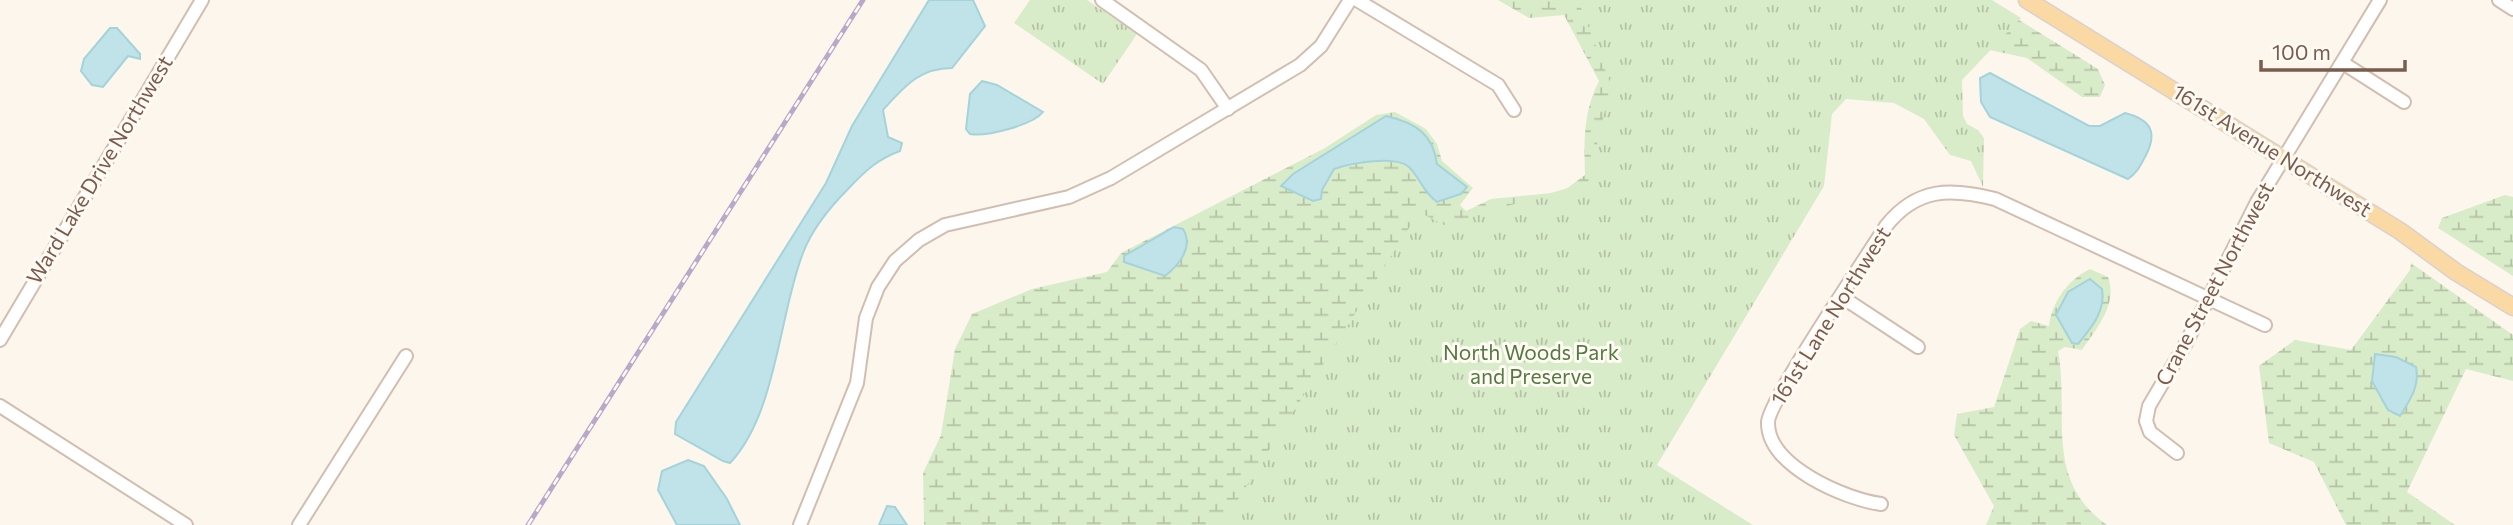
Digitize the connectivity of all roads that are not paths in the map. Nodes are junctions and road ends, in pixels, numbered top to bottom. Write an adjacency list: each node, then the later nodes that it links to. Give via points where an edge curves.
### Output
1 (202, 0): 18 (street, Ward Lake Drive Northwest)
2 (1102, 0): 11 (street, via 1201,70)
3 (1350, 0): 11 (street, via 1311,56)
4 (1357, 0): 12 (street, via 1498,85)
5 (2027, 0): 13 (main road, 161st Avenue Northwest)
6 (2380, 0): 9 (street, Crane Street Northwest)
7 (2499, 0): 8 (street)
8 (2513, 9)
9 (2343, 63): 10 (street); 13 (street, Crane Street Northwest)
10 (2404, 102)
11 (1228, 109): 26 (street, via 1111,178 1069,197 945,225 895,261 866,318 857,383)
12 (1514, 110)
13 (2284, 159): 15 (street, Crane Street Northwest); 16 (main road, 161st Avenue Northwest)
14 (1842, 297): 15 (street, 161st Lane Northwest, via 1899,213 1922,197 1962,190 1995,199); 19 (street); 23 (street, 161st Lane Northwest, via 1772,409 1769,432 1779,454 1811,476 1846,497)
15 (2207, 299): 17 (street, 161st Lane Northwest); 22 (street, Crane Street Northwest, via 2149,406 2147,426 2155,439)
16 (2513, 307)
17 (2265, 325)
18 (0, 340)
19 (1918, 347)
20 (406, 356): 25 (street)
21 (0, 405): 24 (street)
22 (2177, 453)
23 (1881, 504)
24 (186, 525)
25 (299, 525)
26 (800, 525)

